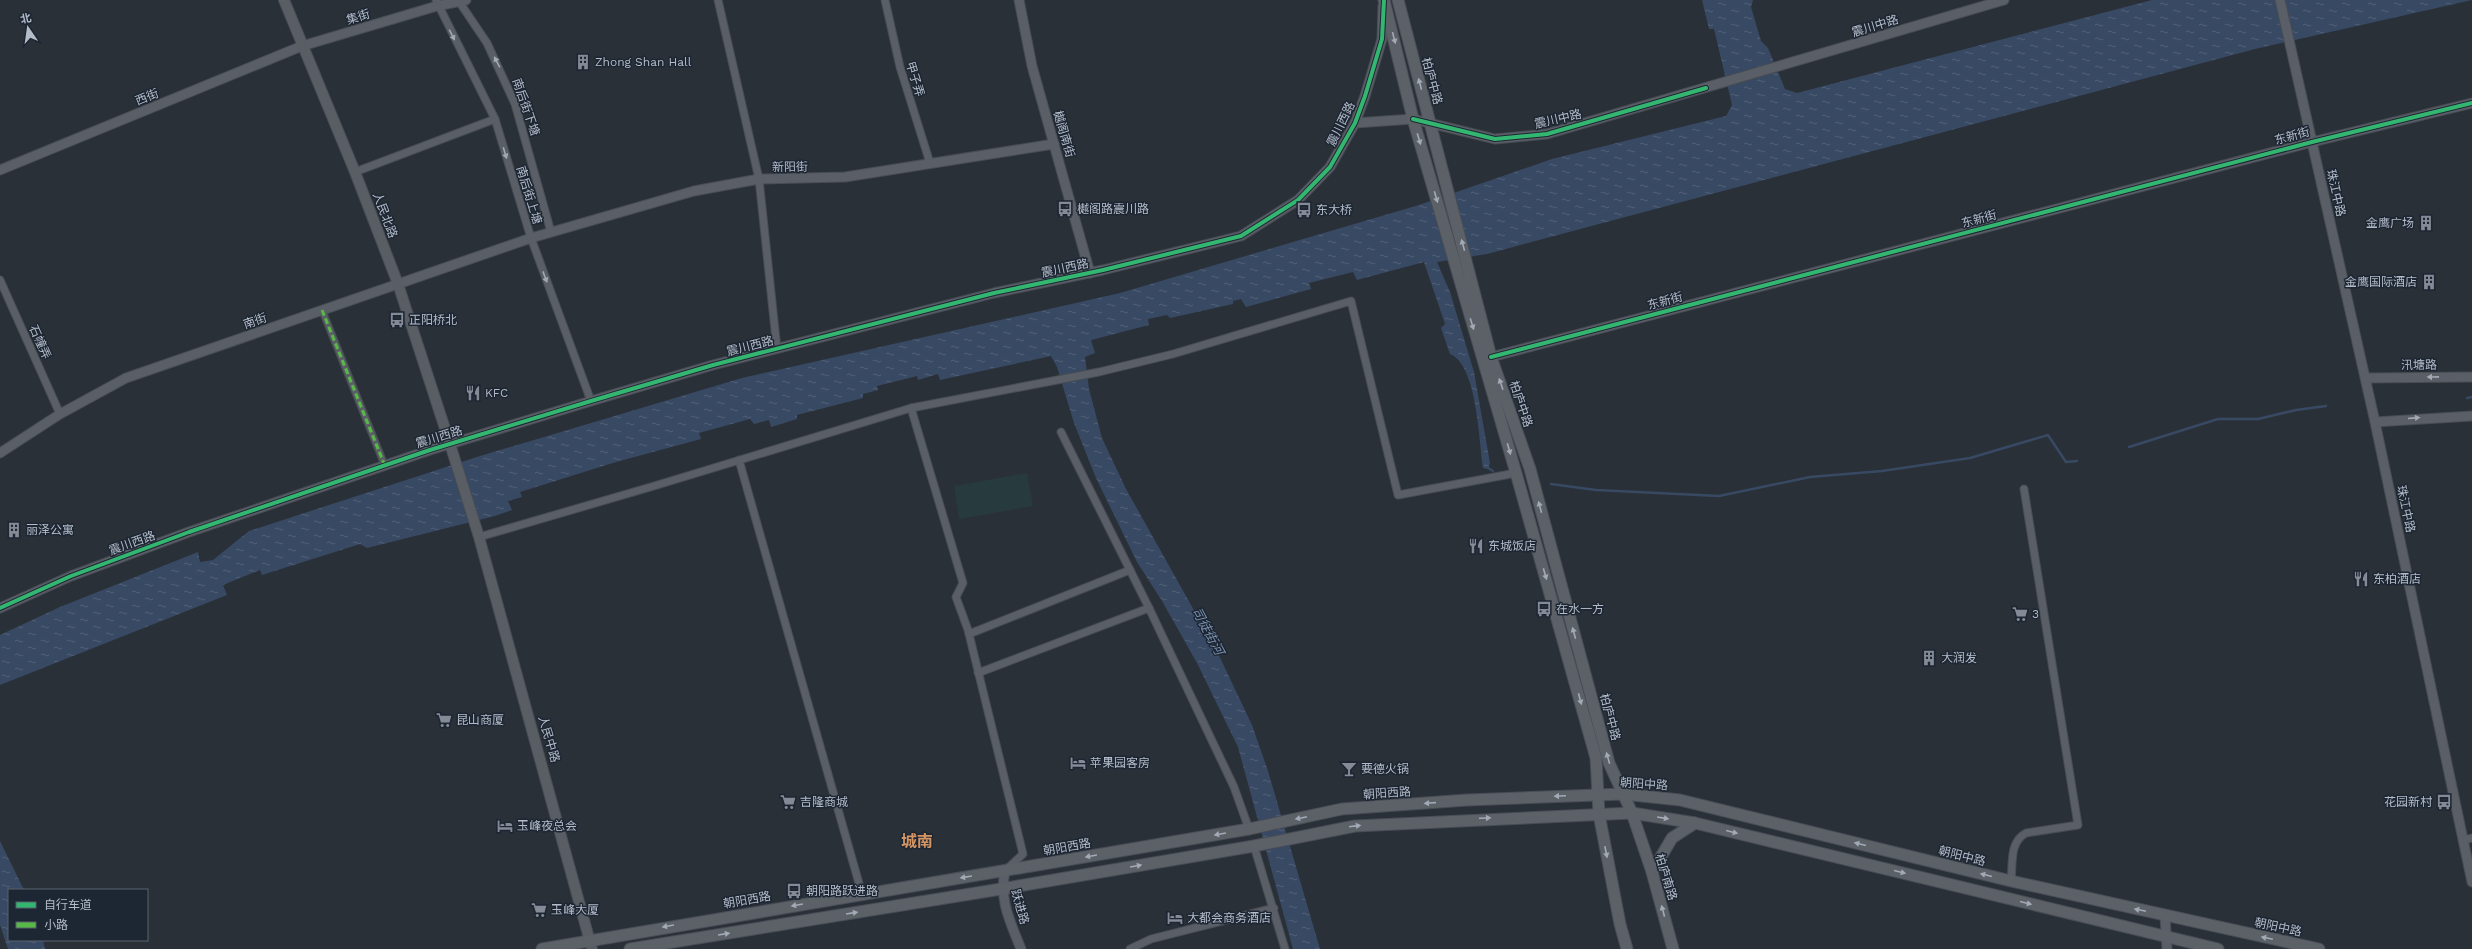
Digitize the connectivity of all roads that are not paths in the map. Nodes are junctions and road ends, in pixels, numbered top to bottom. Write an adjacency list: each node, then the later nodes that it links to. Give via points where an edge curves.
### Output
1 (284, 0): 11 (main road, 人民北路)
2 (461, 0): 10 (street, 集街); 23 (street, 南后街下塘, one-way to 2, via 515,104 505,78)
3 (718, 0): 22 (street)
4 (885, 0): 19 (street, 甲子弄, via 900,67)
5 (1019, 0): 18 (street, 樾阁南街, via 1032,66)
6 (1384, 0): 14 (main road, 柏庐中路, one-way to 14); 16 (street, 震川西路, via 1382,39)
7 (1398, 0): 15 (main road, 柏庐中路, one-way to 7)
8 (2004, 0): 15 (street, 震川中路, via 1547,134 1495,139)
9 (2280, 0): 17 (street, 珠江中路)
10 (436, 3): 11 (street, 集街); 13 (street, 南后街上塘, one-way to 13)
11 (302, 46): 20 (street, 西街); 21 (main road, 人民北路)
12 (2472, 103): 17 (street, 东新街)
13 (495, 119): 21 (street); 24 (street, 南后街上塘, one-way to 24)
14 (1413, 119): 15 (street, 震川中路); 16 (street, 震川中路); 43 (main road, 柏庐中路, one-way to 43)
15 (1429, 121): 30 (main road, 柏庐中路, one-way to 15)
16 (1355, 122): 25 (street, 震川西路, via 1330,167 1298,200 1241,236)
17 (2312, 142): 30 (street, 东新街); 32 (street, 珠江中路)
18 (1054, 144): 19 (street, 新阳街); 25 (street, 樾阁南街)
19 (930, 163): 22 (street, 新阳街, via 845,177)
20 (0, 170)
21 (355, 172): 27 (main road, 人民北路)
22 (759, 179): 23 (street, 新阳街, via 694,191); 29 (street)
23 (551, 232): 24 (street, 新阳街)
24 (531, 238): 27 (street, 南街); 33 (street, 南后街上塘, one-way to 33)
25 (1090, 273): 29 (street, 震川西路, via 994,293)
26 (0, 280): 35 (street, 石幢弄)
27 (398, 284): 28 (street, 南街); 39 (main road, 人民北路)
28 (322, 310): 35 (street, 南街, via 126,378); 42 (street)
29 (777, 349): 33 (street, 震川西路)
30 (1491, 357): 51 (main road, 柏庐中路, one-way to 30, via 1609,763 1530,469)
31 (2472, 377): 32 (street, 汛塘路, one-way to 32)
32 (2366, 378): 37 (street, 珠江中路)
33 (591, 401): 39 (street, 震川西路)
34 (911, 408): 41 (street); 43 (street, via 1099,372 1173,354 1350,301 1398,494); 49 (street, via 963,583 956,597)
35 (60, 414): 40 (street, 南街)
36 (2472, 416): 37 (street, one-way to 36)
37 (2376, 422): 57 (street, 珠江中路)
38 (1061, 432): 46 (street)
39 (450, 444): 42 (street, 震川西路); 45 (main road, 人民中路)
40 (0, 453)
41 (739, 460): 45 (street); 64 (street)
42 (385, 466): 47 (street, 震川西路, via 174,538 71,576)
43 (1516, 473): 52 (main road, 柏庐中路, one-way to 52, via 1596,758)
44 (2024, 489): 61 (street, via 2078,825 2026,833 2020,837 2014,844)
45 (479, 537): 68 (main road, 人民中路)
46 (1130, 570): 48 (street); 49 (street)
47 (0, 608)
48 (1149, 608): 50 (street); 56 (street)
49 (969, 634): 50 (street)
50 (978, 673): 59 (street, via 1023,854)
51 (1623, 794): 52 (main road, 朝阳中路); 53 (main road, 柏庐中路); 61 (main road, 朝阳中路, one-way to 51, via 1680,800)
52 (1598, 795): 54 (main road, 柏庐中路); 56 (main road, 朝阳西路, one-way to 56, via 1467,800 1342,809)
53 (1632, 813): 54 (main road); 55 (main road, one-way to 55); 60 (main road, 柏庐南路)
54 (1599, 814): 58 (main road, one-way to 54, via 1355,826); 74 (main road, one-way to 74)
55 (1695, 823): 60 (main road, via 1672,838); 67 (main road, one-way to 67)
56 (1254, 828): 59 (main road, 朝阳西路, one-way to 59)
57 (2468, 839): 62 (street, 珠江中路)
58 (1258, 845): 63 (main road, one-way to 58); 65 (street)
59 (1005, 871): 63 (street, 跃进路); 64 (main road, 朝阳西路, one-way to 64)
60 (1652, 872): 75 (main road, 柏庐南路, one-way to 60)
61 (2011, 881): 66 (main road, 朝阳中路, one-way to 61)
62 (2472, 882)
63 (1001, 889): 70 (main road, one-way to 63); 71 (street, 跃进路)
64 (862, 894): 68 (main road, 朝阳西路, one-way to 68)
65 (1274, 908): 72 (street, via 1152,939); 73 (street)
66 (2165, 916): 67 (street); 78 (main road, 朝阳中路, one-way to 66)
67 (2166, 937): 76 (street); 77 (main road)
68 (592, 944): 69 (main road, 朝阳西路)
69 (542, 949)
70 (630, 949)
71 (1021, 949)
72 (1130, 949)
73 (1285, 949)
74 (1627, 949)
75 (1673, 949)
76 (2167, 949)
77 (2218, 949)
78 (2319, 949)

